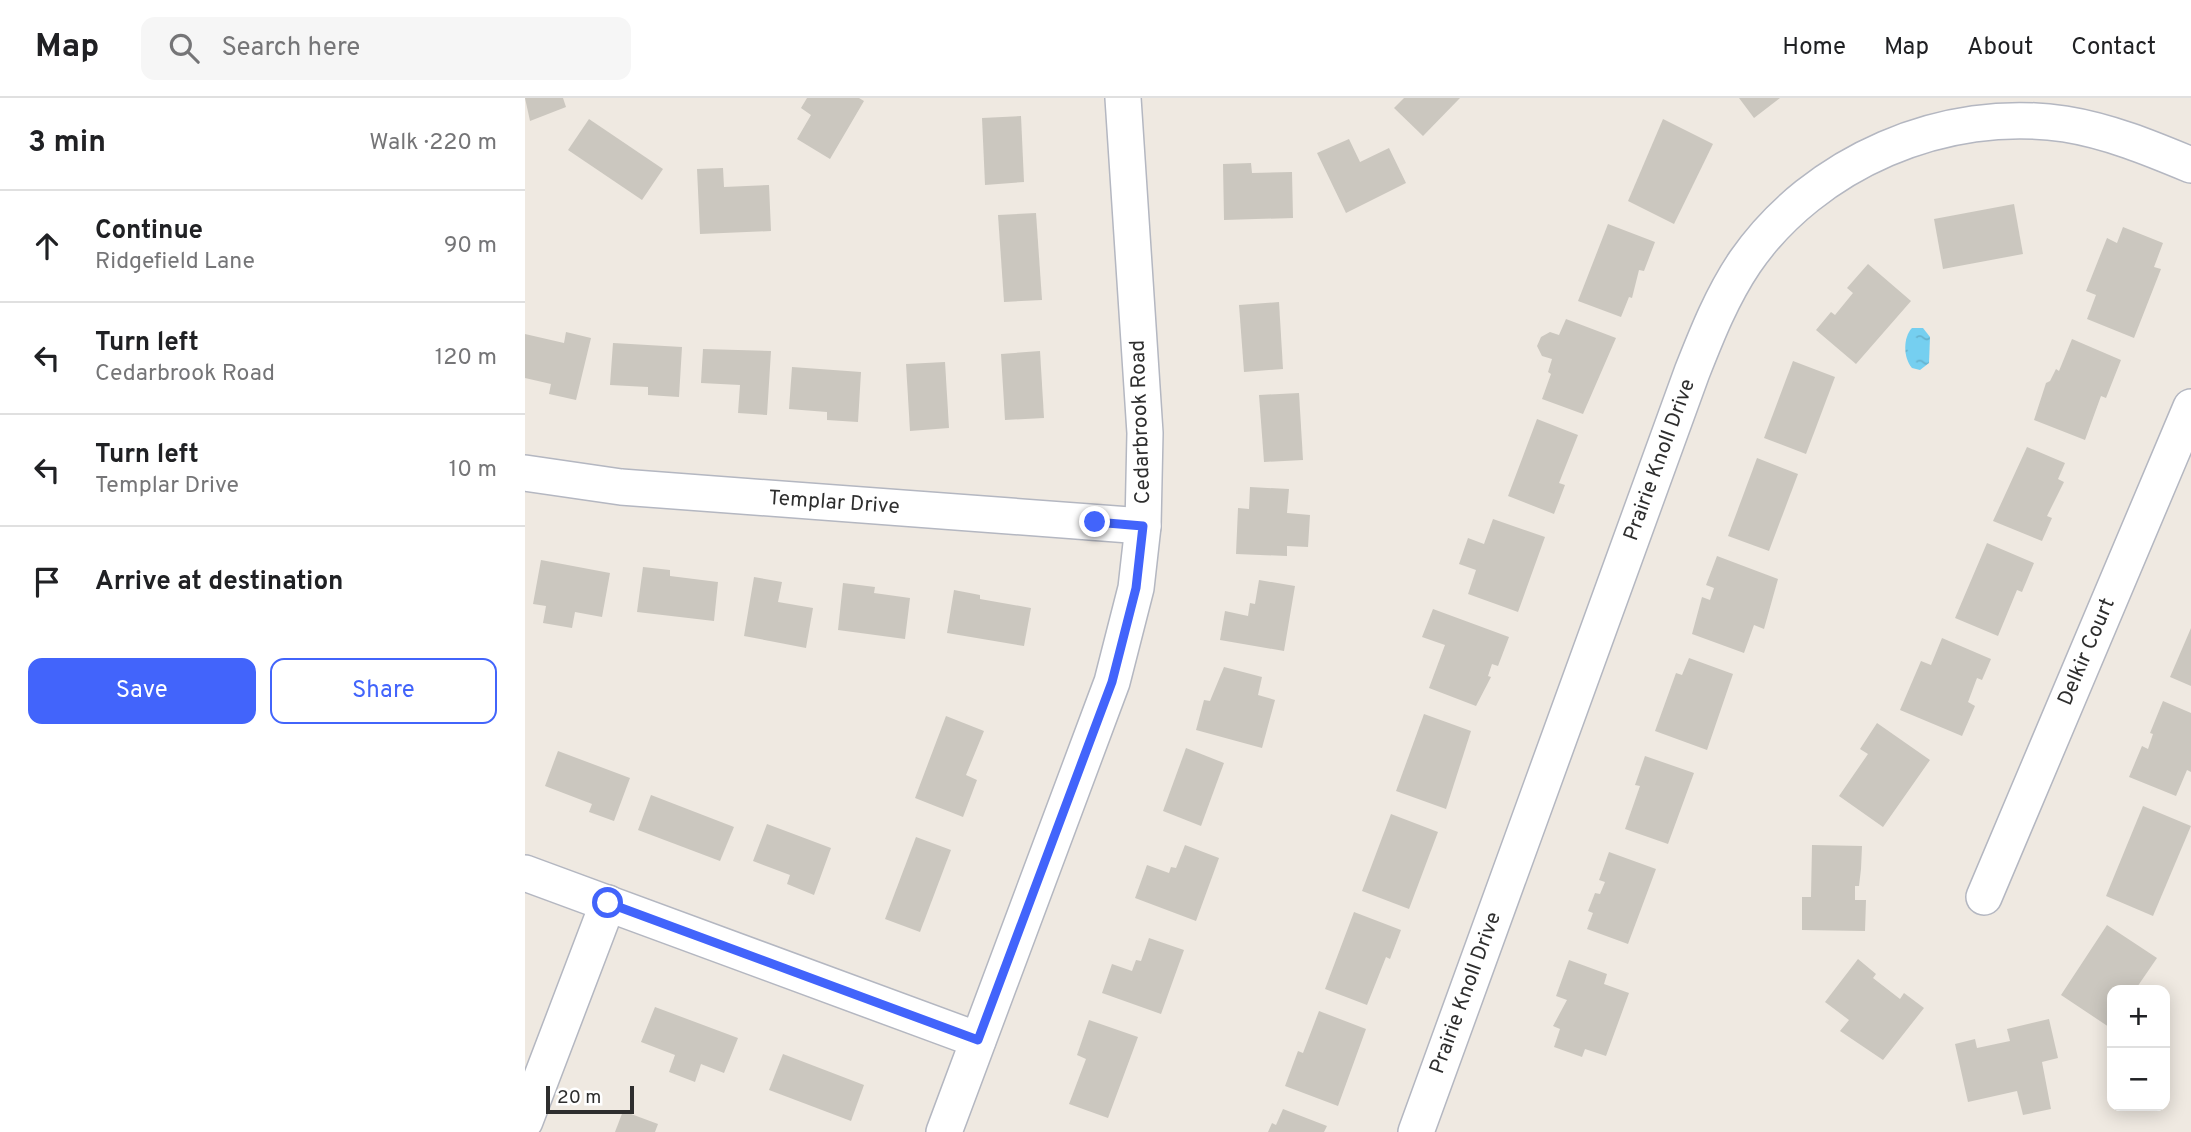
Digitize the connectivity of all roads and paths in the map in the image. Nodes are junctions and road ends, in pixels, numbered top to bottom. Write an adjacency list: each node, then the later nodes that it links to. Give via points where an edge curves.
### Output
1 (1123, 98): 5 (street, Cedarbrook Road, via 1145,433)
2 (2191, 164): 12 (street, Prairie Knoll Drive, via 2122,137 2064,124 1999,122 1924,135 1833,177 1775,226 1745,262 1718,308 1692,372)
3 (2191, 407): 7 (street, Delkir Court)
4 (525, 472): 5 (street, Templar Drive, via 621,486)
5 (1143, 526): 9 (street, Cedarbrook Road, via 1136,588 1112,682)
6 (525, 873): 8 (street)
7 (1984, 897)
8 (608, 903): 9 (street); 10 (street)
9 (978, 1040): 11 (street, Cedarbrook Road)
10 (525, 1121)
11 (944, 1132)
12 (1416, 1132)

